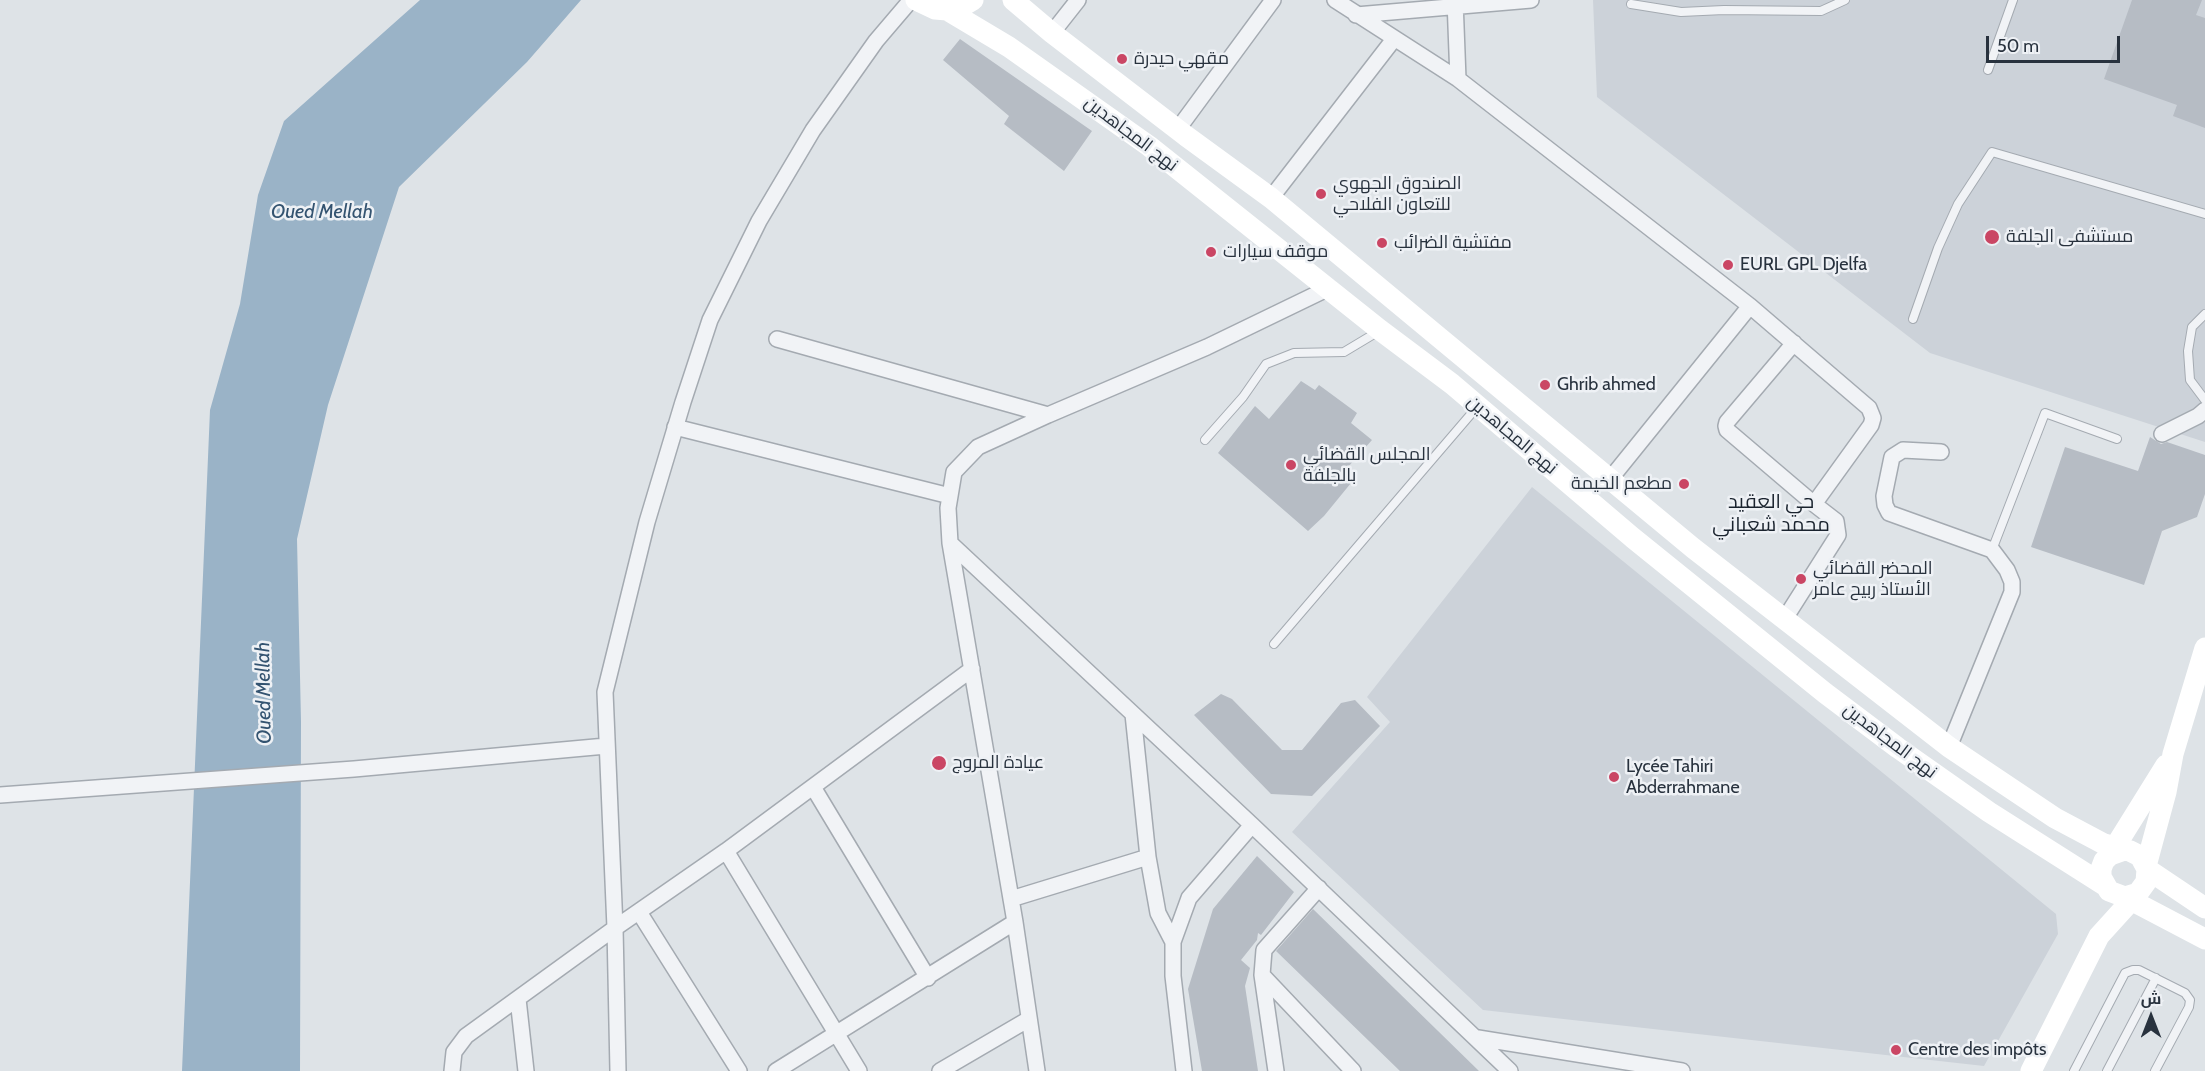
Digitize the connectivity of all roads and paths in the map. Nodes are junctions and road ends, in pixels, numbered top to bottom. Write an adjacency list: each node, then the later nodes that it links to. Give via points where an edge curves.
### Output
1 (911, 0): 33 (street, via 876,41 813,130 759,221 710,320)
2 (916, 0): 13 (main road, نهج المجاهدين)
3 (973, 0): 13 (main road)
4 (1013, 0): 15 (main road, نهج المجاهدين)
5 (1078, 0): 15 (street)
6 (1273, 0): 19 (street)
7 (1335, 0): 14 (street)
8 (1531, 0): 11 (street)
9 (1845, 0): 12 (lane, via 1821,11 1681,12)
10 (2013, 0): 17 (lane)
11 (1455, 2): 14 (street); 18 (street)
12 (1631, 4)
13 (947, 10): 22 (main road, نهج المجاهدين, via 1075,92)
14 (1356, 15): 16 (street)
15 (1052, 33): 19 (main road, نهج المجاهدين)
16 (1394, 39): 18 (street); 20 (street)
17 (1988, 70)
18 (1458, 79): 23 (street)
19 (1178, 129): 20 (main road, نهج المجاهدين)
20 (1271, 198): 38 (main road, نهج المجاهدين)
21 (2205, 214): 25 (lane, via 1992,152 1958,204)
22 (1329, 288): 26 (main road, نهج المجاهدين); 32 (street, via 1207,347)
23 (1750, 306): 28 (street); 38 (street)
24 (2205, 314): 29 (lane, via 2192,327 2188,351 2190,380)
25 (1913, 319)
26 (1380, 330): 30 (main road, نهج المجاهدين); 35 (lane, via 1344,352 1294,353 1266,364)
27 (777, 339): 32 (street)
28 (1794, 343): 40 (street, via 1869,408 1873,418); 40 (street, via 1726,426)
29 (2205, 400)
30 (1478, 406): 44 (lane); 58 (main road, نهج المجاهدين, via 1825,693 1937,777)
31 (2205, 410): 34 (street)
32 (1047, 415): 39 (street, via 978,447 954,472)
33 (675, 427): 39 (street); 48 (street, via 605,692)
34 (2162, 434)
35 (1205, 440)
36 (2117, 440): 42 (lane, via 2045,413)
37 (1941, 452): 42 (street, via 1903,450 1892,457 1884,496 1889,513)
38 (1611, 478): 43 (main road, نهج المجاهدين)
39 (950, 496): 41 (street)
40 (1814, 504): 43 (street, via 1836,521 1838,535)
41 (950, 543): 46 (street); 47 (street)
42 (1992, 550): 49 (street, via 2007,570 2012,592)
43 (1784, 620): 49 (main road, نهج المجاهدين)
44 (1274, 644)
45 (2205, 648): 50 (main road)
46 (972, 669): 51 (street); 61 (street)
47 (1133, 714): 53 (street); 56 (street)
48 (606, 746): 52 (street); 65 (street)
49 (1949, 747): 55 (main road, نهج المجاهدين, via 2055,818)
50 (2173, 754): 55 (main road); 57 (main road)
51 (813, 787): 54 (street); 70 (street)
52 (0, 795)
53 (1252, 825): 59 (street); 68 (street, via 1189,898)
54 (726, 851): 63 (street); 74 (street)
55 (2117, 851): 57 (main road, via 2140,856); 58 (main road, via 2101,869)
56 (1148, 856): 61 (street); 68 (street, via 1158,913)
57 (2147, 867): 60 (main road, via 2146,882); 62 (main road)
58 (2105, 886): 60 (main road, via 2114,894); 66 (main road)
59 (1319, 888): 69 (street, via 1264,950); 75 (street)
60 (2131, 896): 66 (main road); 67 (main road)
61 (1011, 899): 64 (street)
62 (2205, 908)
63 (639, 912): 65 (street); 79 (street)
64 (1015, 922): 70 (street); 73 (street)
65 (615, 928): 72 (street); 78 (street)
66 (2099, 936): 89 (main road)
67 (2205, 939)
68 (1173, 942): 84 (street)
69 (1262, 975): 85 (street); 86 (street)
70 (928, 978): 74 (street)
71 (2156, 978): 90 (lane, via 2139,970 2125,973); 91 (lane); 92 (lane, via 2185,993 2190,1000)
72 (518, 999): 76 (street, via 466,1036 454,1052); 77 (street)
73 (1029, 1019): 82 (street); 83 (street)
74 (838, 1034): 80 (street); 81 (street)
75 (1478, 1038): 87 (street); 88 (street)
76 (452, 1071)
77 (526, 1071)
78 (618, 1071)
79 (739, 1071)
80 (776, 1071)
81 (860, 1071)
82 (940, 1071)
83 (1037, 1071)
84 (1184, 1071)
85 (1276, 1071)
86 (1353, 1071)
87 (1510, 1071)
88 (1682, 1071)
89 (2031, 1071)
90 (2074, 1071)
91 (2107, 1071)
92 (2155, 1071)

